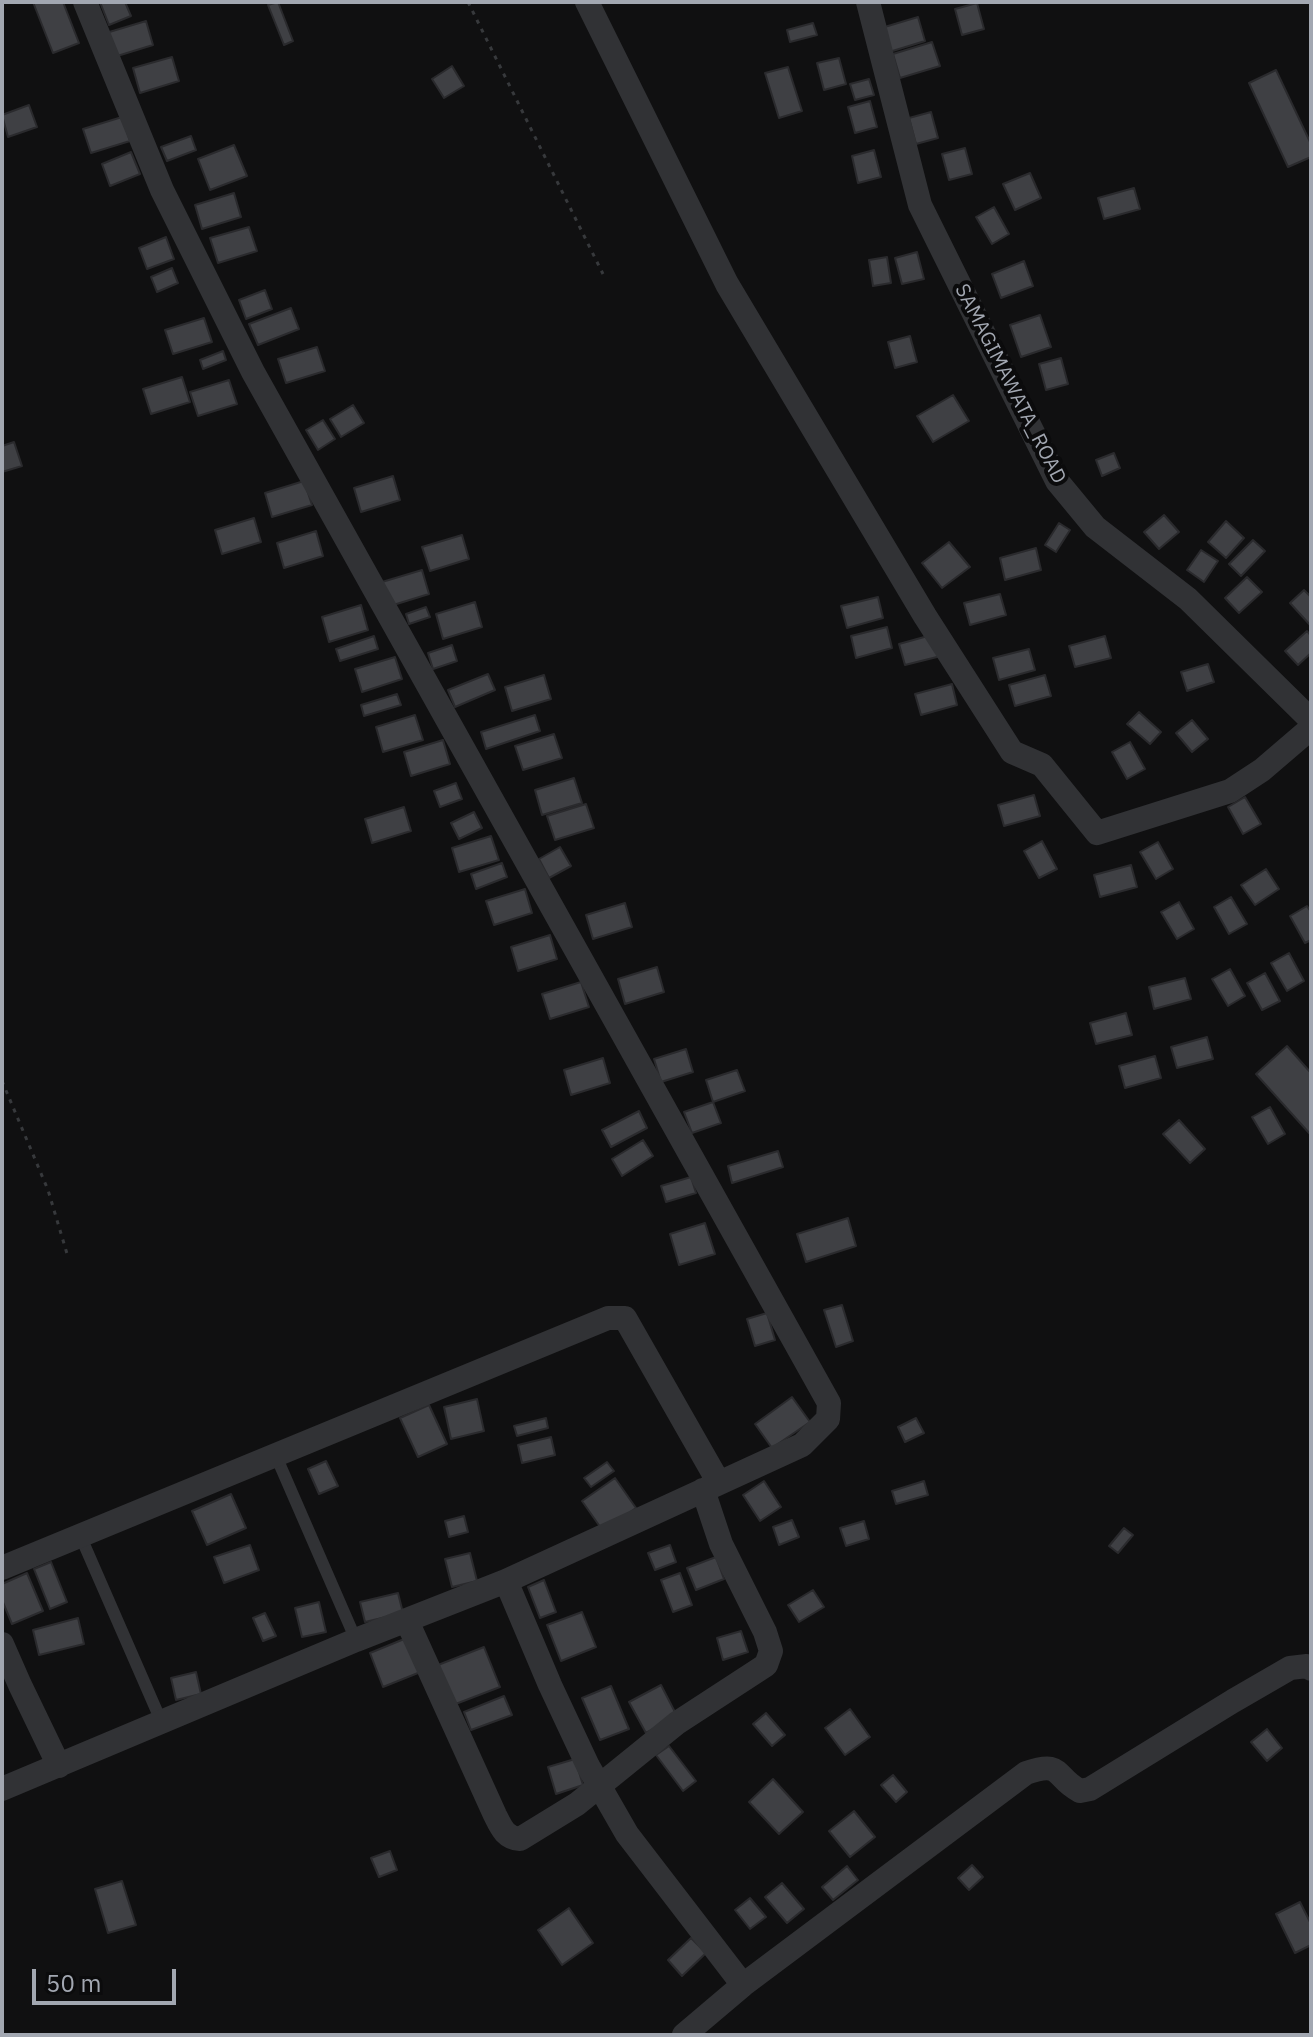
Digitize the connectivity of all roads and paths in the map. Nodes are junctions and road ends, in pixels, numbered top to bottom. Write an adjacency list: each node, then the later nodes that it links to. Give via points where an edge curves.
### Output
1 (85, 2): 11 (street, via 162,190 253,372 829,1403 828,1419 802,1445)
2 (468, 2): 5 (path)
3 (587, 2): 7 (street, via 727,284 1012,752 1042,765 1097,833 1230,791)
4 (868, 2): 6 (street, SAMAGIMAWATA_ROAD, via 920,205 1057,481 1095,527 1188,599)
5 (603, 274)
6 (1311, 720)
7 (1311, 728)
8 (2, 1081): 9 (path, via 48,1190)
9 (68, 1257)
10 (276, 1456): 11 (street, via 608,1318 625,1318); 12 (street); 16 (lane)
11 (711, 1487): 14 (street); 21 (street, via 721,1544 771,1651 766,1665 677,1723)
12 (80, 1535): 13 (street); 19 (lane)
13 (2, 1568)
14 (506, 1581): 15 (street); 21 (street)
15 (407, 1621): 16 (street); 21 (street, via 495,1815 512,1839 520,1839)
16 (356, 1640): 19 (street)
17 (2, 1644): 20 (street)
18 (1311, 1669): 23 (street, via 1290,1668 1090,1789 1072,1787 1055,1769 1026,1773)
19 (162, 1723): 20 (street)
20 (59, 1766): 22 (street)
21 (600, 1786): 23 (street, via 627,1834)
22 (2, 1789)
23 (743, 1985): 24 (street)
24 (684, 2035)

